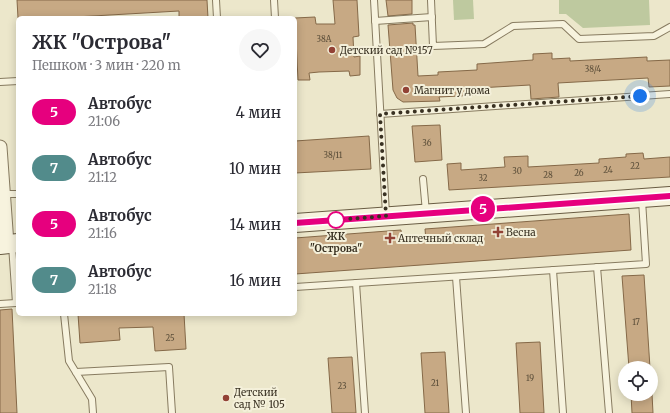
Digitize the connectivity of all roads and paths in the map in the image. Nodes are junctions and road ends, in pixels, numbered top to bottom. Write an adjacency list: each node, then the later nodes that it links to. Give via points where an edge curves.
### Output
1 (216, 0): 5 (lane)
2 (274, 0): 6 (lane)
3 (374, 0): 8 (lane)
4 (431, 0): 7 (lane)
5 (217, 16)
6 (275, 16)
7 (432, 17): 8 (lane); 9 (lane, via 433,46 484,44 513,26 563,24 579,39 654,36)
8 (375, 20): 13 (lane)
9 (670, 27)
10 (16, 81): 11 (lane)
11 (0, 82)
12 (670, 94): 13 (lane)
13 (380, 114): 21 (lane)
14 (0, 147): 16 (street)
15 (424, 179): 20 (lane)
16 (3, 194): 17 (lane); 23 (street)
17 (16, 194)
18 (670, 196): 19 (street)
19 (642, 198): 20 (street); 24 (lane, via 646,264)
20 (426, 213): 21 (street)
21 (386, 216): 22 (street)
22 (297, 223)
23 (9, 244): 29 (lane)
24 (598, 268): 25 (lane); 39 (lane)
25 (553, 270): 26 (lane); 38 (lane)
26 (456, 277): 27 (lane); 37 (lane)
27 (356, 283): 28 (lane); 36 (lane)
28 (297, 287)
29 (16, 296)
30 (16, 303): 31 (lane)
31 (0, 304)
32 (64, 316): 33 (lane, via 69,361)
33 (76, 372): 34 (lane, via 92,399); 35 (lane, via 169,367)
34 (93, 413)
35 (172, 413)
36 (365, 413)
37 (466, 413)
38 (563, 413)
39 (609, 413)

